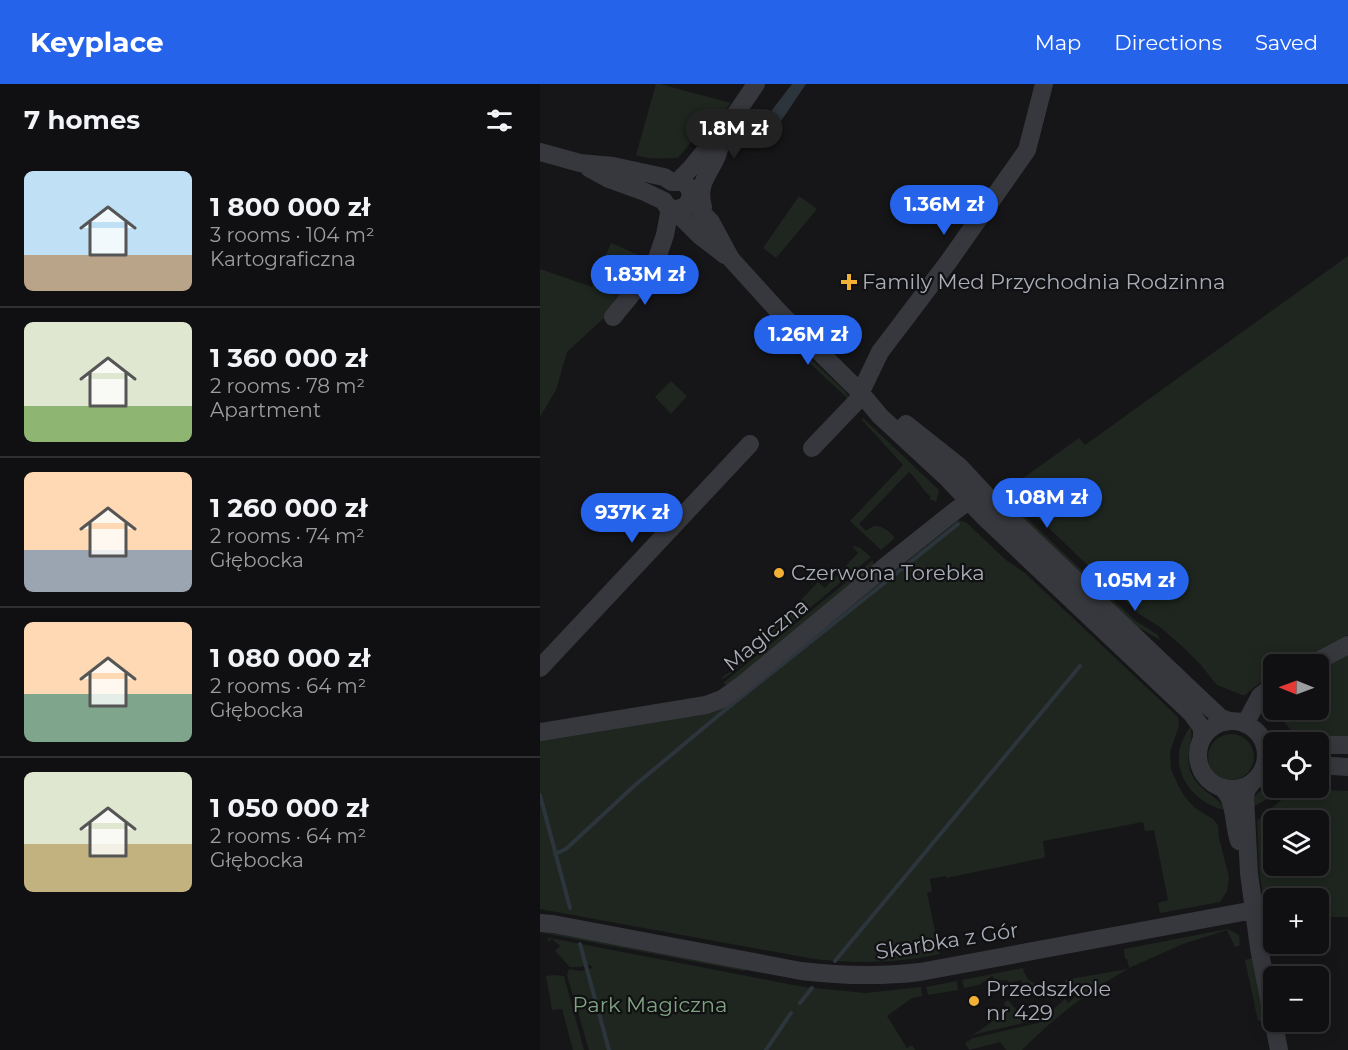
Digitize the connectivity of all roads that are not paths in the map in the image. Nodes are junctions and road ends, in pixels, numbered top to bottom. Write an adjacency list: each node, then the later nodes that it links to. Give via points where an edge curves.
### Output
1 (756, 84): 3 (street)
2 (1044, 84): 12 (street, via 1027,150 880,352)
3 (726, 128): 6 (street); 7 (street, via 691,168)
4 (540, 152): 5 (street)
5 (580, 163): 7 (street, via 664,177); 8 (street)
6 (705, 176): 7 (street); 9 (street, via 701,197)
7 (683, 189): 8 (street, via 686,206); 8 (street, via 664,190); 9 (street)
8 (669, 206): 10 (street); 11 (street, via 665,235 654,267)
9 (707, 217): 10 (street)
10 (731, 259): 12 (street)
11 (613, 317)
12 (860, 392): 14 (street, via 856,402); 15 (street, via 880,416 948,478)
13 (750, 444): 18 (street)
14 (812, 448)
15 (978, 499): 20 (street, via 1218,715); 21 (street, Magiczna, via 951,514 722,699 682,709); 23 (street, via 1006,539 1191,713 1202,728)
16 (1348, 645): 17 (street)
17 (1329, 655)
18 (540, 668)
19 (1263, 694): 20 (street)
20 (1237, 722): 22 (street); 23 (street, via 1213,726)
21 (541, 729)
22 (1263, 737)
23 (1202, 739): 29 (street, via 1198,755 1201,771)
24 (1329, 745): 25 (street)
25 (1348, 746)
26 (1329, 766): 27 (street)
27 (1348, 767)
28 (1261, 775): 29 (street, via 1241,789); 30 (street, via 1245,796)
29 (1223, 789): 30 (street, via 1230,799)
30 (1249, 873): 31 (street)
31 (1254, 910): 32 (street, Skarbka z Gór, via 920,972 878,976 801,971); 33 (street)
32 (540, 923)
33 (1279, 1050)

